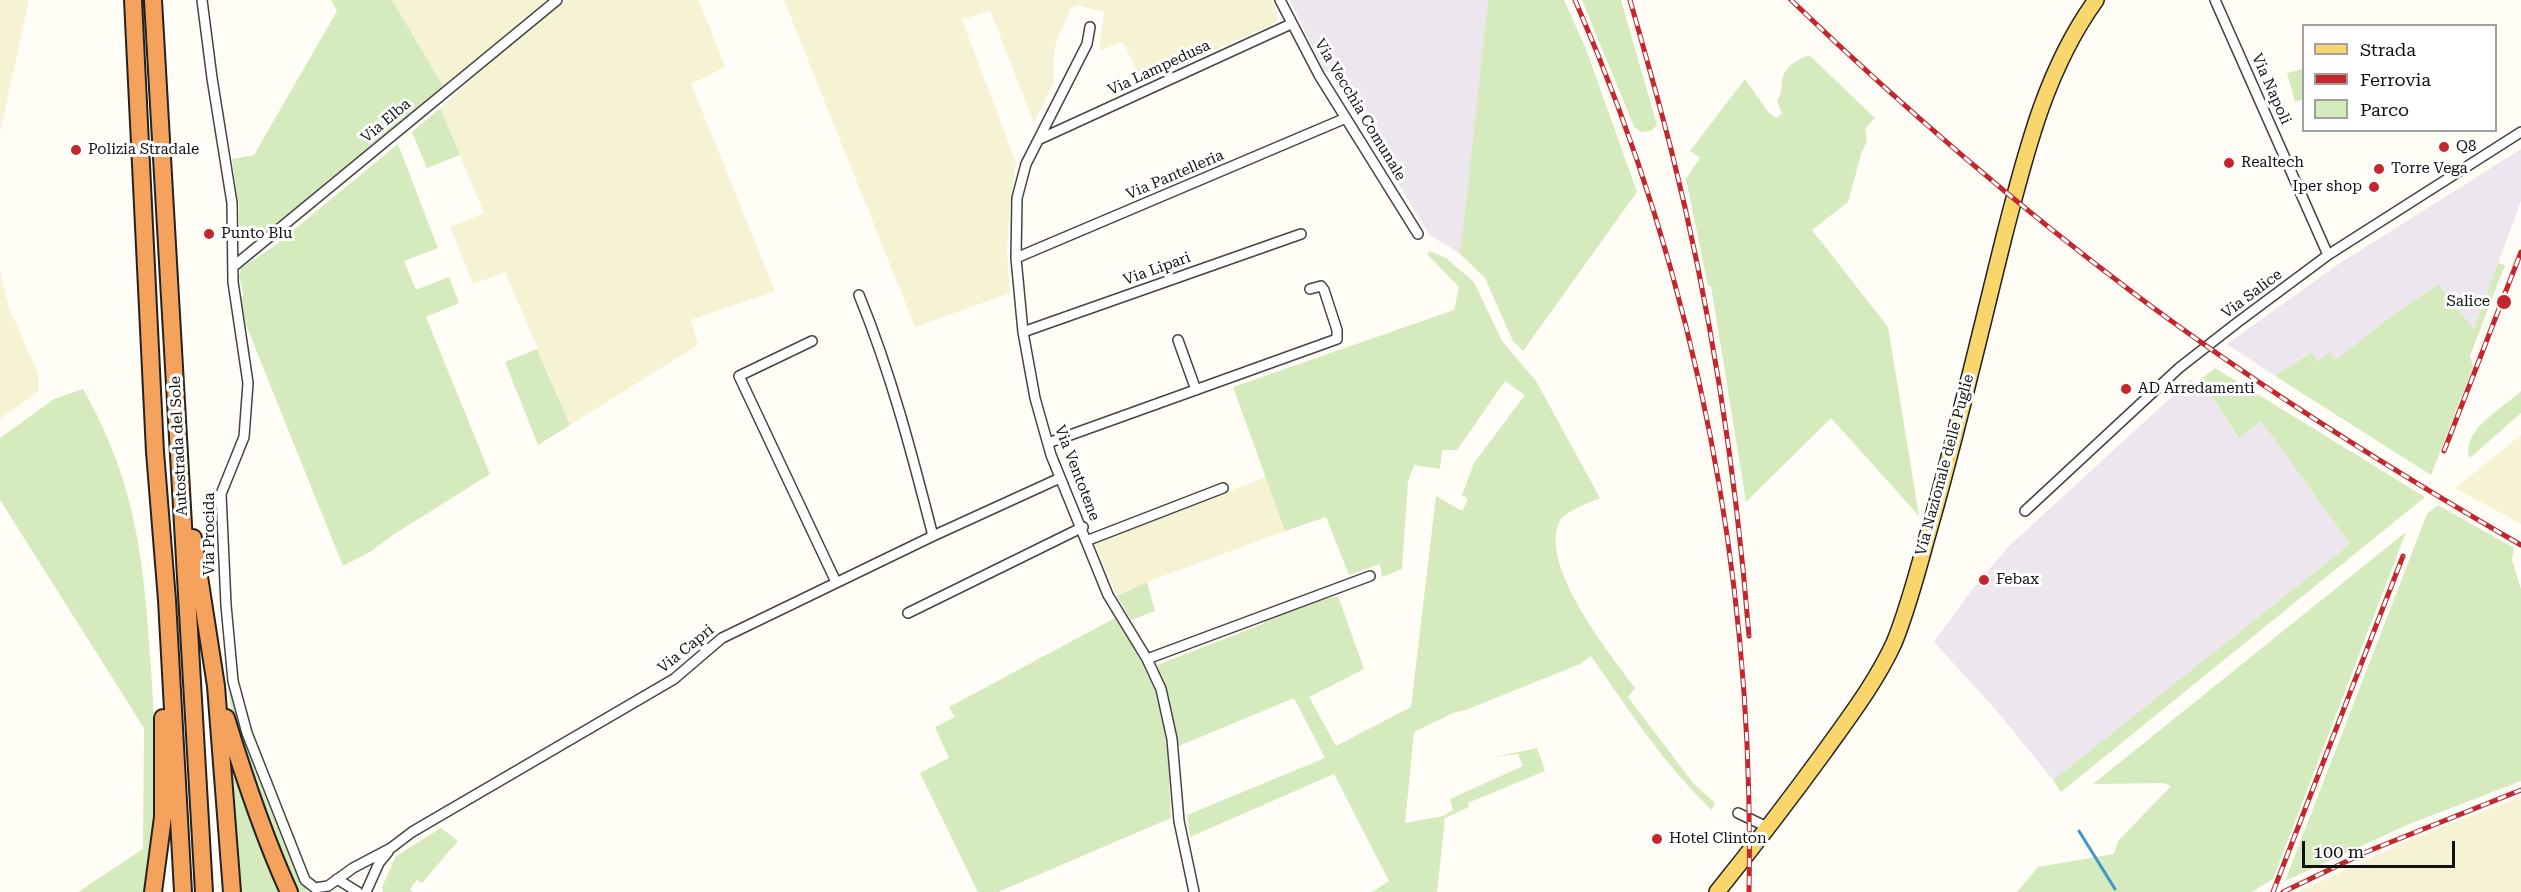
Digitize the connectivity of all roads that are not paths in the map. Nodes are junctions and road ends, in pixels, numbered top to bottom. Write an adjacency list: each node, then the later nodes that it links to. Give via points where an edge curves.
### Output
1 (133, 0): 35 (highway, Autostrada del Sole, via 155,452)
2 (153, 0): 25 (highway, Autostrada del Sole)
3 (202, 0): 17 (street, Via Procida, via 232,203)
4 (557, 0): 17 (street, Via Elba)
5 (1280, 0): 8 (street, Via Vecchia Comunale)
6 (2096, 0): 40 (main road, Via Nazionale delle Puglie, via 2055,70 2028,146 1940,490 1894,642 1859,703)
7 (2215, 0): 15 (street, Via Napoli)
8 (1291, 24): 10 (street, Via Vecchia Comunale); 12 (street, Via Lampedusa)
9 (1090, 27): 12 (street, Via Ventotene, via 1087,44)
10 (1346, 118): 14 (street, Via Vecchia Comunale); 16 (street, Via Pantelleria)
11 (2521, 132): 15 (street, Via Salice)
12 (1040, 139): 16 (street, Via Ventotene, via 1026,164 1017,198)
13 (1301, 234): 20 (street, Via Lipari)
14 (1418, 234)
15 (2328, 255): 28 (street, Via Salice, via 2179,368)
16 (1016, 258): 20 (street, Via Ventotene)
17 (234, 266): 42 (street, Via Procida, via 248,383 244,437 221,494 233,681 247,733 305,880 315,888 328,886)
18 (1310, 289): 23 (street, via 1321,286 1324,290 1338,330 1337,339)
19 (859, 294): 30 (street, via 904,423)
20 (1023, 332): 24 (street, Via Ventotene)
21 (1178, 339): 23 (street)
22 (812, 341): 33 (street, via 739,376)
23 (1196, 390): 24 (street)
24 (1048, 443): 26 (street, Via Ventotene)
25 (179, 454): 37 (highway); 46 (highway, Autostrada del Sole)
26 (1060, 478): 29 (street, Via Ventotene); 30 (street, Via Capri)
27 (1223, 488): 31 (street)
28 (2025, 511)
29 (1083, 527): 31 (street, Via Ventotene); 34 (street)
30 (933, 536): 33 (street, Via Capri)
31 (1086, 541): 36 (street, Via Ventotene, via 1108,595)
32 (1370, 576): 36 (street)
33 (836, 582): 41 (street, Via Capri, via 722,638 674,680 412,832)
34 (908, 613)
35 (170, 654): 38 (highway, Autostrada del Sole); 43 (highway, via 163,710 163,817)
36 (1147, 660): 51 (street, Via Ventotene, via 1161,690 1172,739 1179,821)
37 (216, 686): 47 (highway); 48 (highway, via 249,792)
38 (176, 753): 44 (highway, via 169,844); 45 (highway, Autostrada del Sole)
39 (1738, 813): 40 (street)
40 (1769, 828): 52 (main road, Via Nazionale delle Puglie)
41 (391, 848): 42 (street, Via Capri); 50 (street, via 379,862)
42 (337, 879): 49 (street)
43 (153, 892)
44 (171, 892)
45 (183, 892)
46 (204, 892)
47 (232, 892)
48 (289, 892)
49 (358, 892)
50 (366, 892)
51 (1194, 892)
52 (1717, 892)

